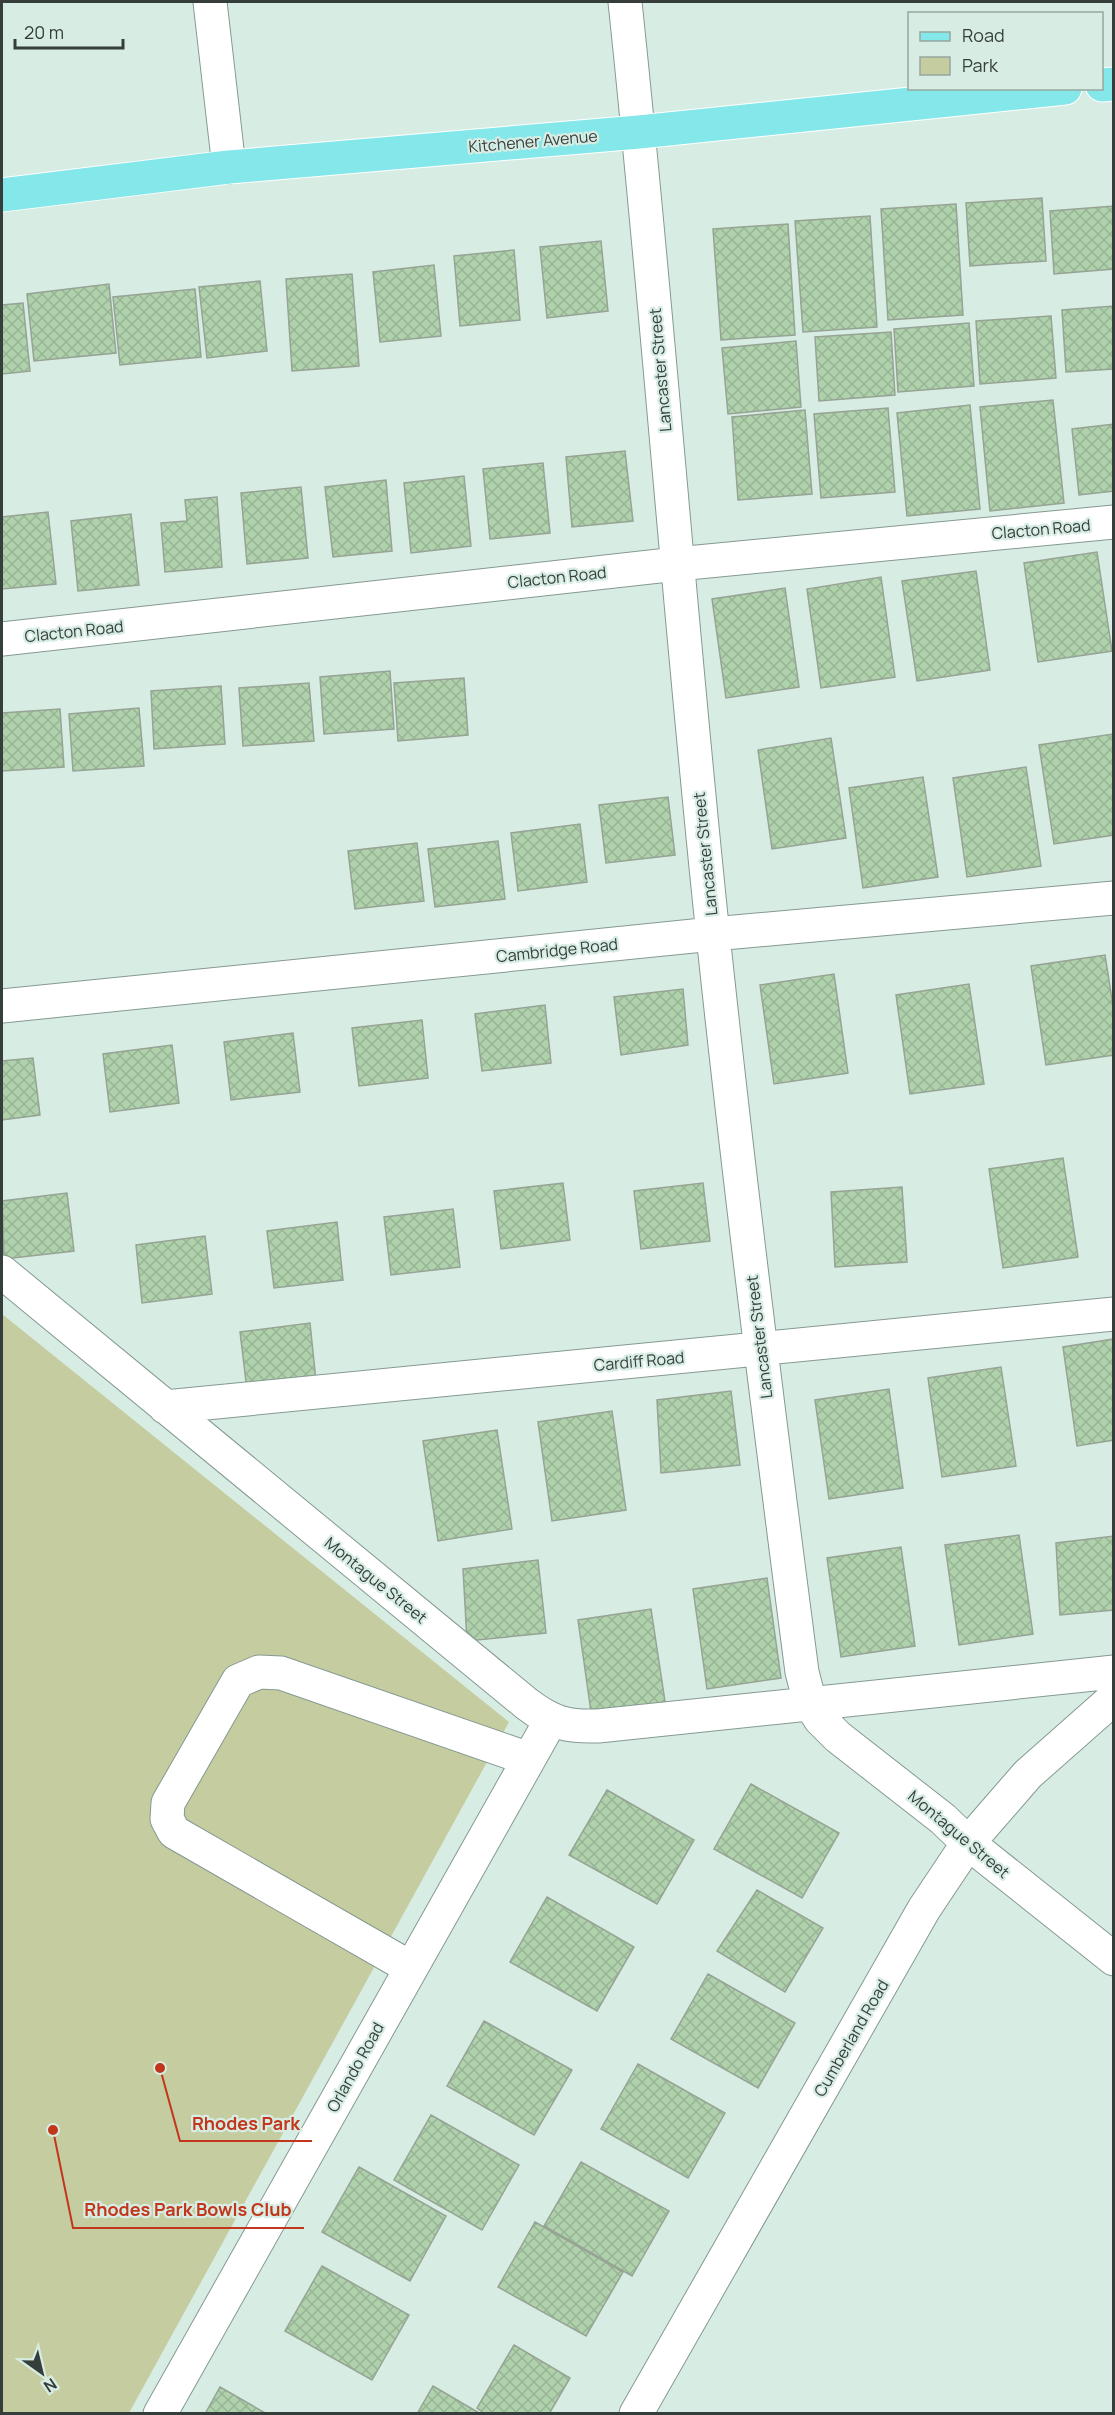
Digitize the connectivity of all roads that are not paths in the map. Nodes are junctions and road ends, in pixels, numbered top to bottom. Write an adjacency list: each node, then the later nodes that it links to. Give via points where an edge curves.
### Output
1 (210, 2): 5 (street)
2 (625, 2): 4 (street, Lancaster Street)
3 (1046, 90): 4 (main road, Kitchener Avenue)
4 (639, 132): 5 (main road, Kitchener Avenue); 8 (street, Lancaster Street)
5 (229, 167): 6 (main road, Kitchener Avenue)
6 (2, 195)
7 (1113, 522): 8 (street, Clacton Road)
8 (677, 564): 9 (street, Clacton Road); 11 (street, Lancaster Street)
9 (2, 639)
10 (1113, 898): 11 (street, Cambridge Road)
11 (713, 934): 12 (street, Cambridge Road); 15 (street, Lancaster Street)
12 (2, 1006)
13 (2, 1272): 16 (street, Montague Street)
14 (1113, 1314): 15 (street, Cardiff Road)
15 (760, 1349): 16 (street, Cardiff Road); 19 (street, Lancaster Street, via 802,1672)
16 (165, 1407): 20 (street, Montague Street)
17 (1113, 1672): 19 (street, Montague Street)
18 (1113, 1698): 22 (street, Cumberland Road, via 1028,1774)
19 (810, 1703): 20 (street, Montague Street, via 598,1726); 22 (street, Montague Street, via 838,1737)
20 (551, 1720): 21 (street, Orlando Road)
21 (529, 1759): 24 (street, Orlando Road); 24 (street, via 281,1673 259,1671 238,1681 168,1803 167,1819 174,1832)
22 (968, 1843): 23 (street, Montague Street); 26 (street, Cumberland Road, via 924,1909)
23 (1113, 1959)
24 (411, 1968): 25 (street, Orlando Road)
25 (160, 2414)
26 (636, 2414)

